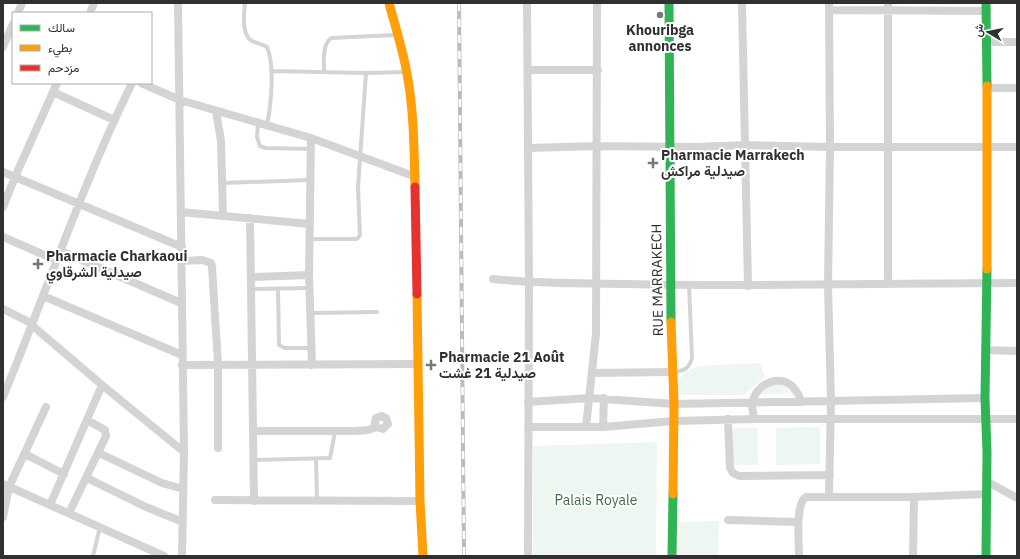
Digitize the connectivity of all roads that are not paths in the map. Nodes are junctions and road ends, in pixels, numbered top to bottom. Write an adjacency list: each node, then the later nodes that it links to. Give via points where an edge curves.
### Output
1 (178, 3): 28 (street)
2 (245, 3): 18 (lane, via 246,34 252,41 267,47)
3 (389, 3): 12 (street)
4 (527, 3): 16 (street)
5 (597, 3): 17 (street)
6 (669, 3): 36 (street, RUE MARRAKECH)
7 (742, 3): 34 (street)
8 (829, 7): 9 (street); 37 (street)
9 (888, 7): 10 (street); 38 (street)
10 (987, 7): 13 (street)
11 (12, 26): 15 (street)
12 (398, 35): 19 (lane, via 331,38 325,48); 20 (street)
13 (987, 42): 14 (street); 25 (street)
14 (1017, 42)
15 (3, 47)
16 (528, 70): 17 (street); 41 (street)
17 (598, 70): 35 (street)
18 (271, 71): 19 (lane); 32 (lane)
19 (324, 72): 21 (lane)
20 (407, 72): 21 (lane); 46 (street)
21 (366, 73): 43 (lane)
22 (57, 84): 27 (street)
23 (132, 84): 30 (street)
24 (143, 84): 28 (street)
25 (987, 88): 26 (street); 39 (street)
26 (1017, 88)
27 (53, 92): 30 (street); 45 (street)
28 (180, 100): 29 (street); 51 (street)
29 (216, 111): 31 (street); 48 (street, via 221,141)
30 (114, 120): 49 (street)
31 (258, 123): 32 (street); 42 (lane, via 257,137 260,146)
32 (267, 126): 33 (street)
33 (311, 138): 42 (street); 43 (street)
34 (744, 145): 36 (street); 37 (street); 72 (street)
35 (597, 146): 36 (street); 41 (street); 65 (street)
36 (671, 146): 69 (street, RUE MARRAKECH)
37 (830, 147): 38 (street); 71 (street)
38 (889, 147): 39 (street); 68 (street)
39 (986, 147): 40 (street); 66 (street)
40 (1017, 147)
41 (528, 148): 64 (street)
42 (311, 149): 47 (street)
43 (359, 156): 46 (street); 56 (lane, via 360,235 358,238)
44 (3, 172): 45 (street)
45 (15, 177): 49 (street); 50 (street)
46 (416, 177): 87 (street)
47 (310, 180): 48 (lane); 54 (street)
48 (223, 183): 52 (street)
49 (79, 204): 57 (street); 58 (street)
50 (3, 207)
51 (181, 212): 52 (street); 57 (street)
52 (223, 216): 53 (street)
53 (250, 218): 54 (street); 62 (street)
54 (310, 224): 56 (street)
55 (3, 237): 59 (street)
56 (309, 239): 61 (street)
57 (182, 247): 60 (street)
58 (61, 251): 59 (street); 77 (street)
59 (56, 260): 76 (street)
60 (182, 261): 77 (street); 86 (street, via 202,260 211,263)
61 (308, 275): 62 (street); 73 (street)
62 (251, 277): 74 (street)
63 (493, 280): 64 (street)
64 (529, 283): 65 (street); 99 (street)
65 (596, 283): 69 (street); 92 (street, via 596,334)
66 (987, 283): 67 (street); 68 (street); 83 (street)
67 (1017, 283)
68 (888, 284): 71 (street)
69 (670, 285): 70 (street); 91 (street, RUE MARRAKECH)
70 (689, 285): 72 (street); 91 (lane, via 692,358 688,368)
71 (828, 285): 72 (street); 98 (street)
72 (748, 286)
73 (309, 288): 75 (lane); 80 (street)
74 (251, 289): 75 (lane); 89 (street)
75 (278, 289): 82 (lane, via 280,345 285,348)
76 (43, 296): 81 (street); 85 (street)
77 (182, 303): 85 (street)
78 (3, 309): 81 (street)
79 (377, 312): 80 (lane)
80 (310, 313): 82 (street)
81 (32, 326): 93 (street); 94 (street)
82 (311, 348): 90 (street)
83 (986, 350): 84 (street); 97 (street)
84 (1017, 351)
85 (182, 355): 88 (street)
86 (218, 364): 88 (street); 89 (street); 117 (street)
87 (418, 364): 90 (street); 136 (street)
88 (182, 365): 118 (street)
89 (253, 365): 90 (street); 115 (street)
90 (312, 365)
91 (673, 372): 92 (street); 102 (street, RUE MARRAKECH)
92 (592, 374): 95 (street)
93 (102, 386): 107 (street); 118 (street)
94 (3, 397)
95 (590, 398): 96 (street); 99 (street); 114 (street)
96 (604, 398): 102 (street); 111 (street)
97 (985, 398): 98 (street); 106 (street)
98 (830, 400): 101 (street); 108 (street)
99 (528, 402): 113 (street)
100 (752, 402): 101 (street); 101 (street, via 755,394 765,384 778,381 790,384); 102 (street); 105 (street)
101 (801, 402)
102 (674, 404): 110 (street, RUE MARRAKECH)
103 (46, 407): 120 (street)
104 (728, 419): 105 (street); 110 (street); 124 (street, via 730,468 733,473 739,476)
105 (754, 419): 108 (street)
106 (986, 419): 108 (street); 109 (street); 126 (street)
107 (87, 420): 119 (street, via 105,430 106,436); 123 (street)
108 (830, 420): 124 (street)
109 (1017, 420)
110 (674, 421): 111 (street); 149 (street, RUE MARRAKECH)
111 (603, 426): 114 (street)
112 (376, 427): 116 (street, via 368,430)
113 (528, 427): 114 (street); 148 (street)
114 (586, 427)
115 (254, 431): 116 (street); 122 (street)
116 (335, 432): 121 (lane, via 330,458)
117 (218, 448)
118 (184, 452): 128 (street)
119 (98, 453): 125 (street); 128 (street, via 162,483)
120 (25, 454): 123 (street); 127 (street)
121 (316, 459): 122 (lane); 135 (lane)
122 (254, 460): 134 (street)
123 (64, 474): 137 (street)
124 (830, 475): 130 (street)
125 (87, 478): 138 (street); 141 (street, via 146,508)
126 (986, 481): 129 (street); 132 (street)
127 (6, 486): 137 (street); 139 (street)
128 (183, 488): 141 (street)
129 (986, 494): 131 (street); 152 (street)
130 (829, 496): 131 (street); 142 (street, via 802,499)
131 (914, 497): 151 (street)
132 (1017, 498)
133 (215, 500): 134 (street)
134 (254, 501): 135 (street)
135 (316, 501): 136 (street)
136 (420, 501): 147 (street)
137 (50, 505): 138 (street)
138 (69, 513): 143 (street)
139 (3, 517)
140 (728, 520): 142 (street)
141 (182, 522): 146 (street)
142 (798, 522): 150 (street)
143 (100, 526): 144 (lane); 145 (street)
144 (93, 556)
145 (164, 556)
146 (182, 556)
147 (423, 556)
148 (528, 556)
149 (672, 556)
150 (799, 556)
151 (914, 556)
152 (986, 556)

